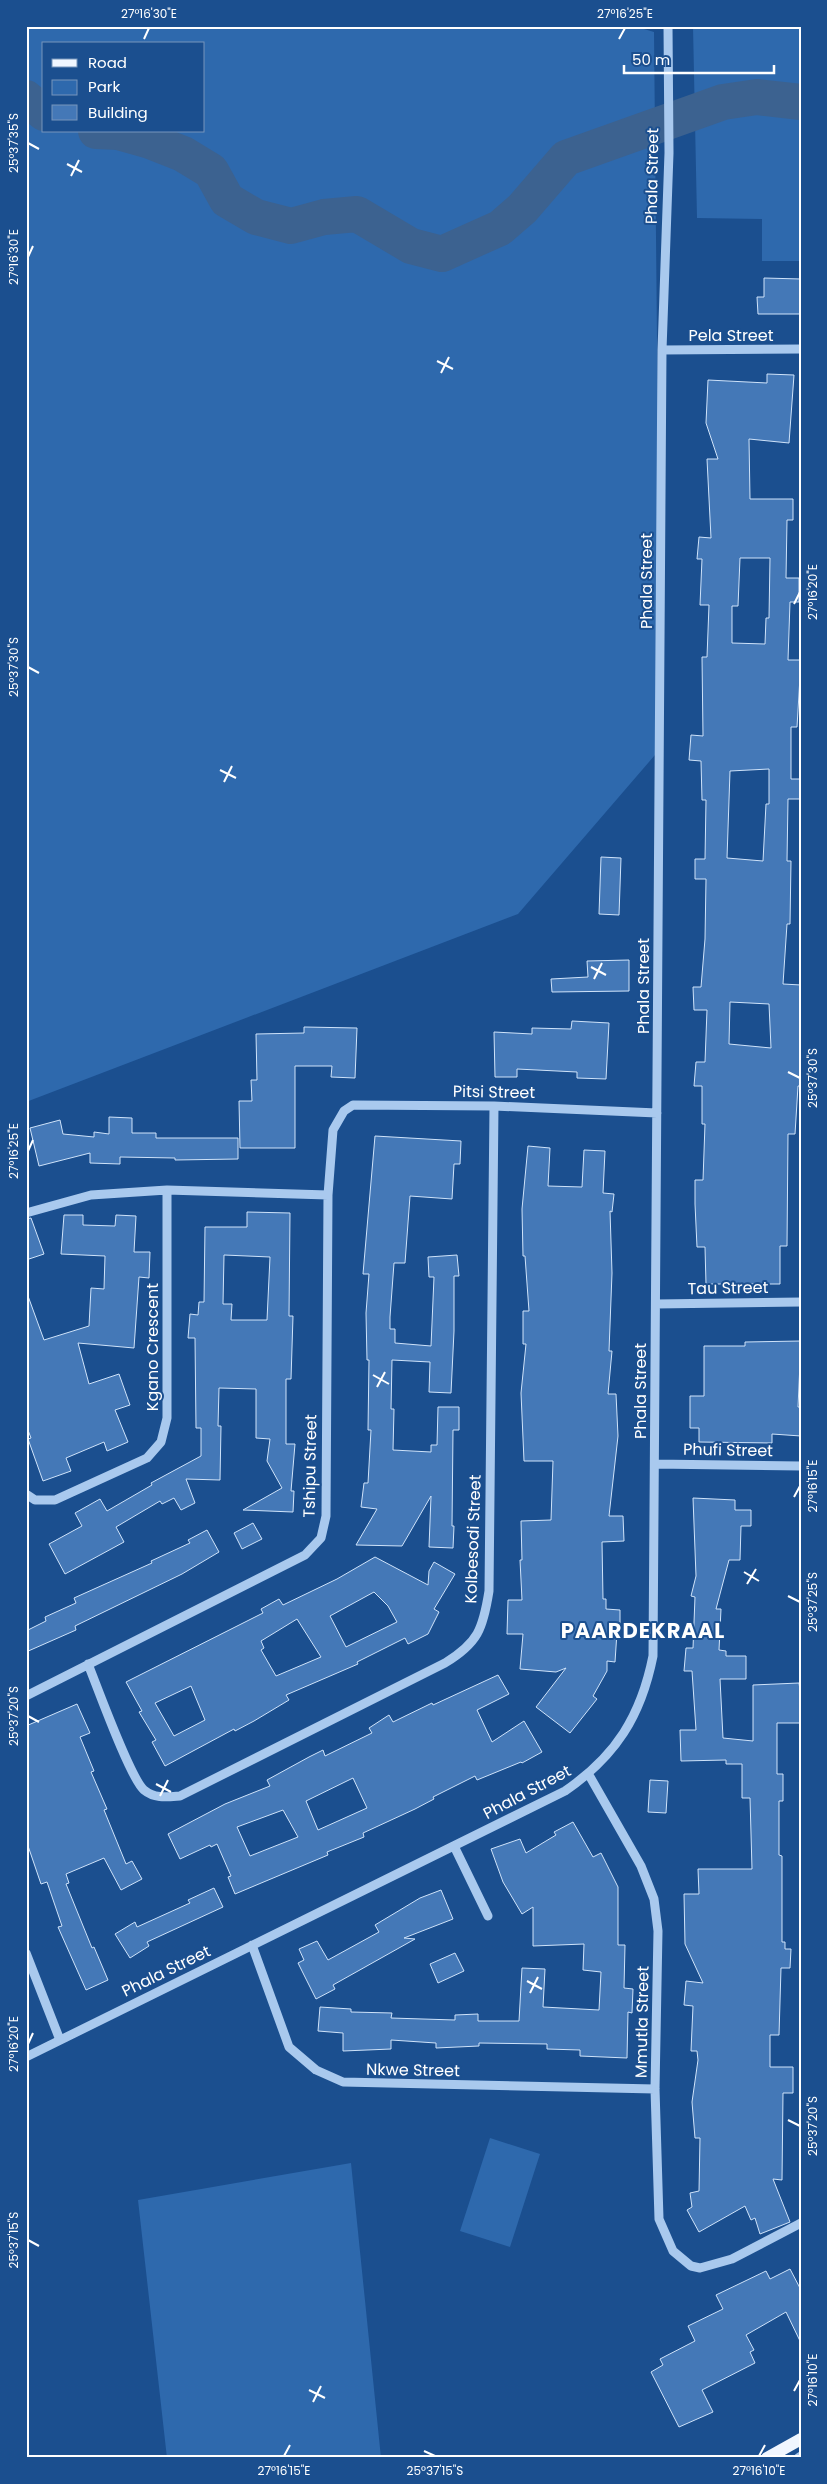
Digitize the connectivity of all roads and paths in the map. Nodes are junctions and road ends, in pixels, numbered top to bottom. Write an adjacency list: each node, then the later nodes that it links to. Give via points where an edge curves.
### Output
1 (668, 26): 3 (street, Phala Street, via 669,153)
2 (801, 349): 3 (street, Pela Street)
3 (662, 350): 5 (street, Phala Street)
4 (494, 1106): 5 (street, Pitsi Street); 6 (street, Pitsi Street, via 353,1105); 15 (street, Kolbesodi Street, via 490,1592 480,1633 460,1654 444,1663 180,1796 160,1798 143,1789 132,1772)
5 (657, 1113): 11 (street, Phala Street)
6 (336, 1120): 8 (street, Tshipu Street)
7 (167, 1190): 8 (street); 9 (street, via 91,1195); 14 (street, Kgano Crescent, via 167,1418 161,1442 147,1458 54,1500 35,1500)
8 (328, 1195): 15 (street, Tshipu Street, via 326,1516 321,1538 305,1555)
9 (26, 1213)
10 (801, 1302): 11 (street, Tau Street)
11 (656, 1304): 12 (street, Phala Street)
12 (655, 1464): 13 (street, Phufi Street); 17 (street, Phala Street, via 653,1656 638,1709 624,1733)
13 (801, 1466)
14 (26, 1494)
15 (88, 1664): 16 (street, Tshipu Street)
16 (26, 1696)
17 (589, 1775): 18 (street, Phala Street, via 544,1803); 24 (street, Mmutla Street, via 641,1866 654,1900 658,1931)
18 (454, 1846): 19 (street); 20 (street, Phala Street)
19 (488, 1916)
20 (252, 1945): 22 (street, Phala Street); 24 (street, Nkwe Street, via 289,2047 316,2070 343,2082)
21 (26, 1953): 22 (street)
22 (60, 2040): 23 (street, Phala Street)
23 (26, 2057)
24 (655, 2089): 25 (street, Mmutla Street, via 659,2219 673,2251 691,2266 700,2268 732,2259)
25 (801, 2223)
26 (801, 2440): 27 (main road)
27 (767, 2458)

